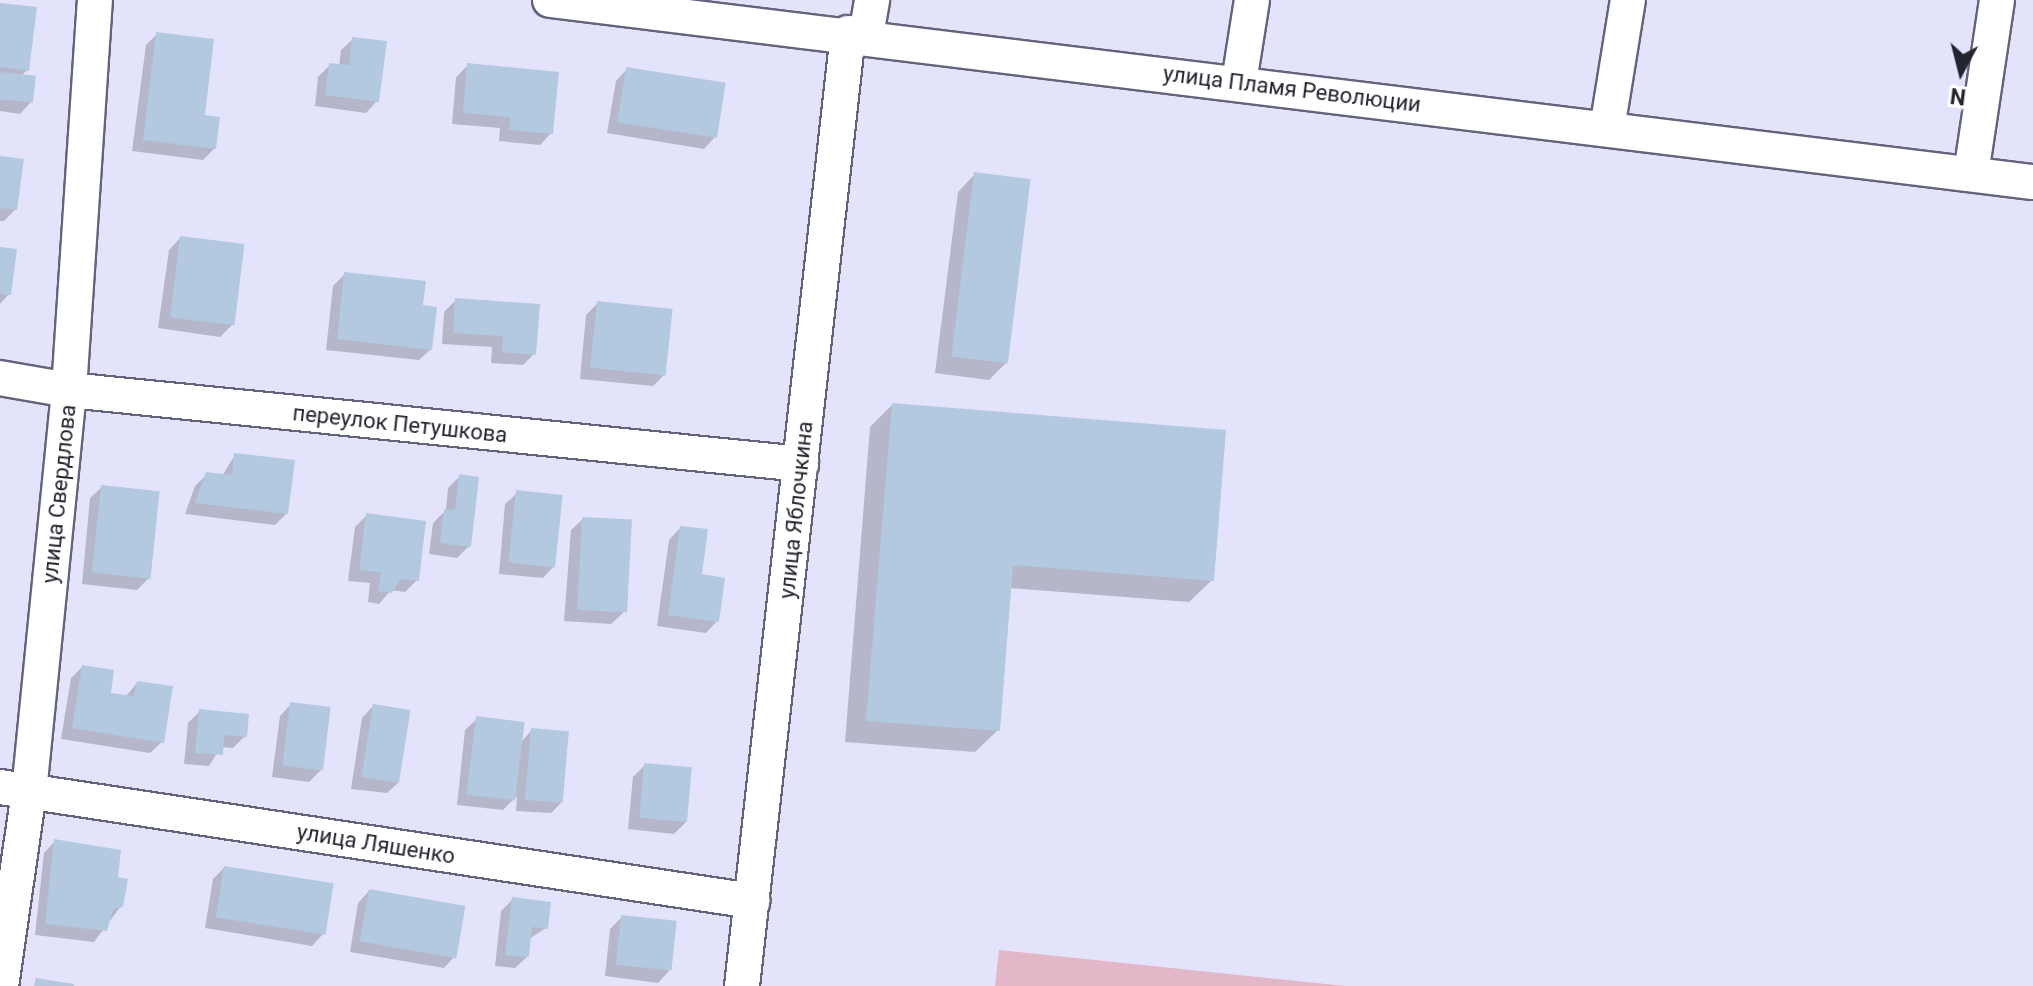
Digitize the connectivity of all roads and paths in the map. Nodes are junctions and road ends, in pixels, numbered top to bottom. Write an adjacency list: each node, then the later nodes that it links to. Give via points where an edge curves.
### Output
1 (95, 0): 13 (street, улица Свердлова)
2 (550, 0): 7 (street, улица Пламя Революции)
3 (872, 0): 7 (street, улица Яблочкина)
4 (1252, 0): 8 (street)
5 (1628, 0): 9 (street)
6 (1997, 0): 10 (street)
7 (857, 34): 8 (street, улица Пламя Революции); 14 (street, улица Яблочкина)
8 (1239, 82): 9 (street, улица Пламя Революции)
9 (1607, 129): 10 (street, улица Пламя Революции)
10 (1971, 174): 11 (street, улица Пламя Революции)
11 (2033, 182)
12 (0, 378): 13 (street, переулок Петушкова)
13 (69, 390): 14 (street, переулок Петушкова); 15 (street, улица Свердлова)
14 (801, 464): 16 (street, улица Яблочкина)
15 (14, 790): 16 (street, улица Ляшенко); 17 (street, улица Свердлова)
16 (752, 901): 18 (street, улица Яблочкина)
17 (1, 986)
18 (742, 986)

